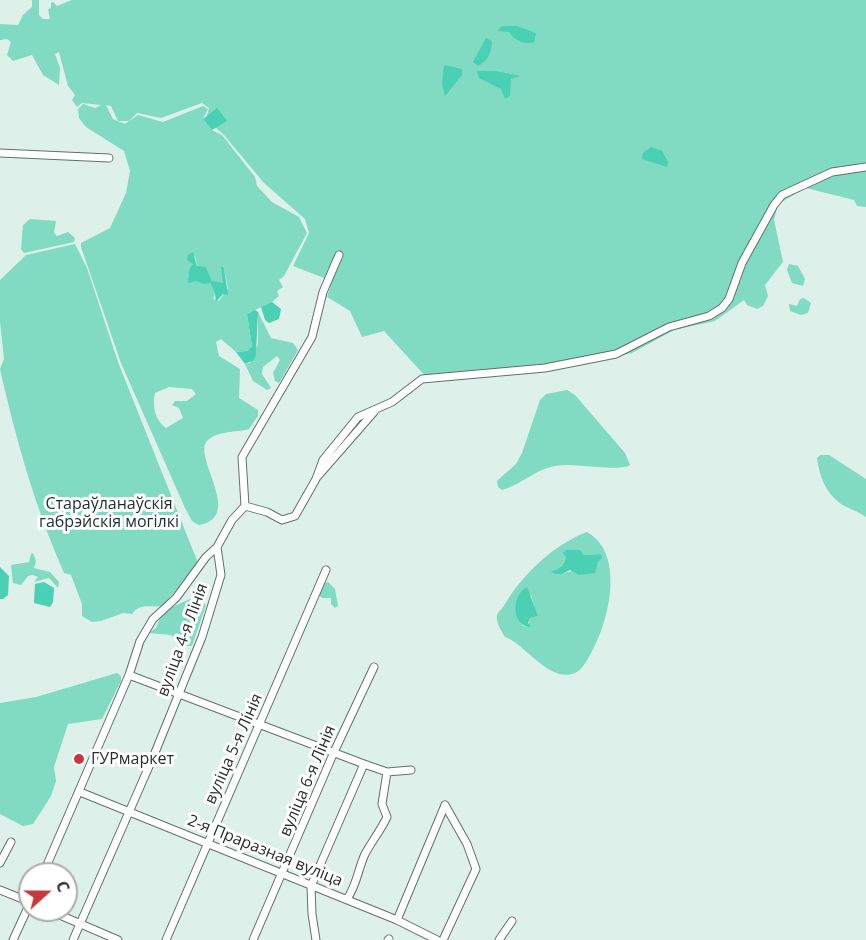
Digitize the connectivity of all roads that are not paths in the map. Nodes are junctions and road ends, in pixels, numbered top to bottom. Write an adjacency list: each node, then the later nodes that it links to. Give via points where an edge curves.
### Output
1 (0, 153): 2 (street)
2 (109, 158)
3 (866, 166): 5 (street, via 832,172 782,195 742,263 729,299 709,316 669,327 616,354 545,368 422,379 392,402 358,417 323,460 295,516 282,520)
4 (339, 255): 5 (street, via 323,292 312,337 242,457)
5 (245, 506): 6 (street)
6 (217, 547): 9 (street, via 176,598 153,619 140,641); 10 (street, вуліца 4-я Лінія, via 221,575)
7 (326, 570): 11 (street, вуліца 5-я Лінія)
8 (374, 667): 12 (street, вуліца 6-я Лінія)
9 (129, 675): 10 (street); 16 (street)
10 (180, 693): 11 (street); 17 (street, вуліца 4-я Лінія)
11 (260, 725): 12 (street); 19 (street, вуліца 5-я Лінія)
12 (334, 752): 13 (street); 22 (street, вуліца 6-я Лінія)
13 (363, 764): 15 (street); 23 (street)
14 (411, 770): 15 (street)
15 (387, 772): 26 (street, via 382,804 387,817 365,855)
16 (80, 792): 17 (street, 2-я Праразная вуліца); 20 (street)
17 (129, 811): 19 (street, 2-я Праразная вуліца); 31 (street, вуліца 4-я Лінія)
18 (11, 842): 21 (street)
19 (208, 842): 22 (street, 2-я Праразная вуліца); 35 (street, вуліца 5-я Лінія)
20 (48, 862)
21 (0, 863)
22 (283, 873): 23 (street, 2-я Праразная вуліца); 36 (street, вуліца 6-я Лінія)
23 (311, 886): 26 (street, 2-я Праразная вуліца); 37 (street)
24 (0, 890): 25 (street)
25 (18, 898)
26 (347, 899): 27 (street, 2-я Праразная вуліца)
27 (397, 920): 38 (street, 2-я Праразная вуліца); 39 (street, via 445,805 476,869)
28 (512, 921): 40 (street)
29 (22, 922): 32 (street)
30 (74, 922): 31 (street)
31 (80, 925): 33 (street, вуліца 4-я Лінія); 34 (street)
32 (14, 940)
33 (72, 940)
34 (118, 940)
35 (166, 940)
36 (253, 940)
37 (316, 940)
38 (436, 940)
39 (443, 940)
40 (500, 940)

